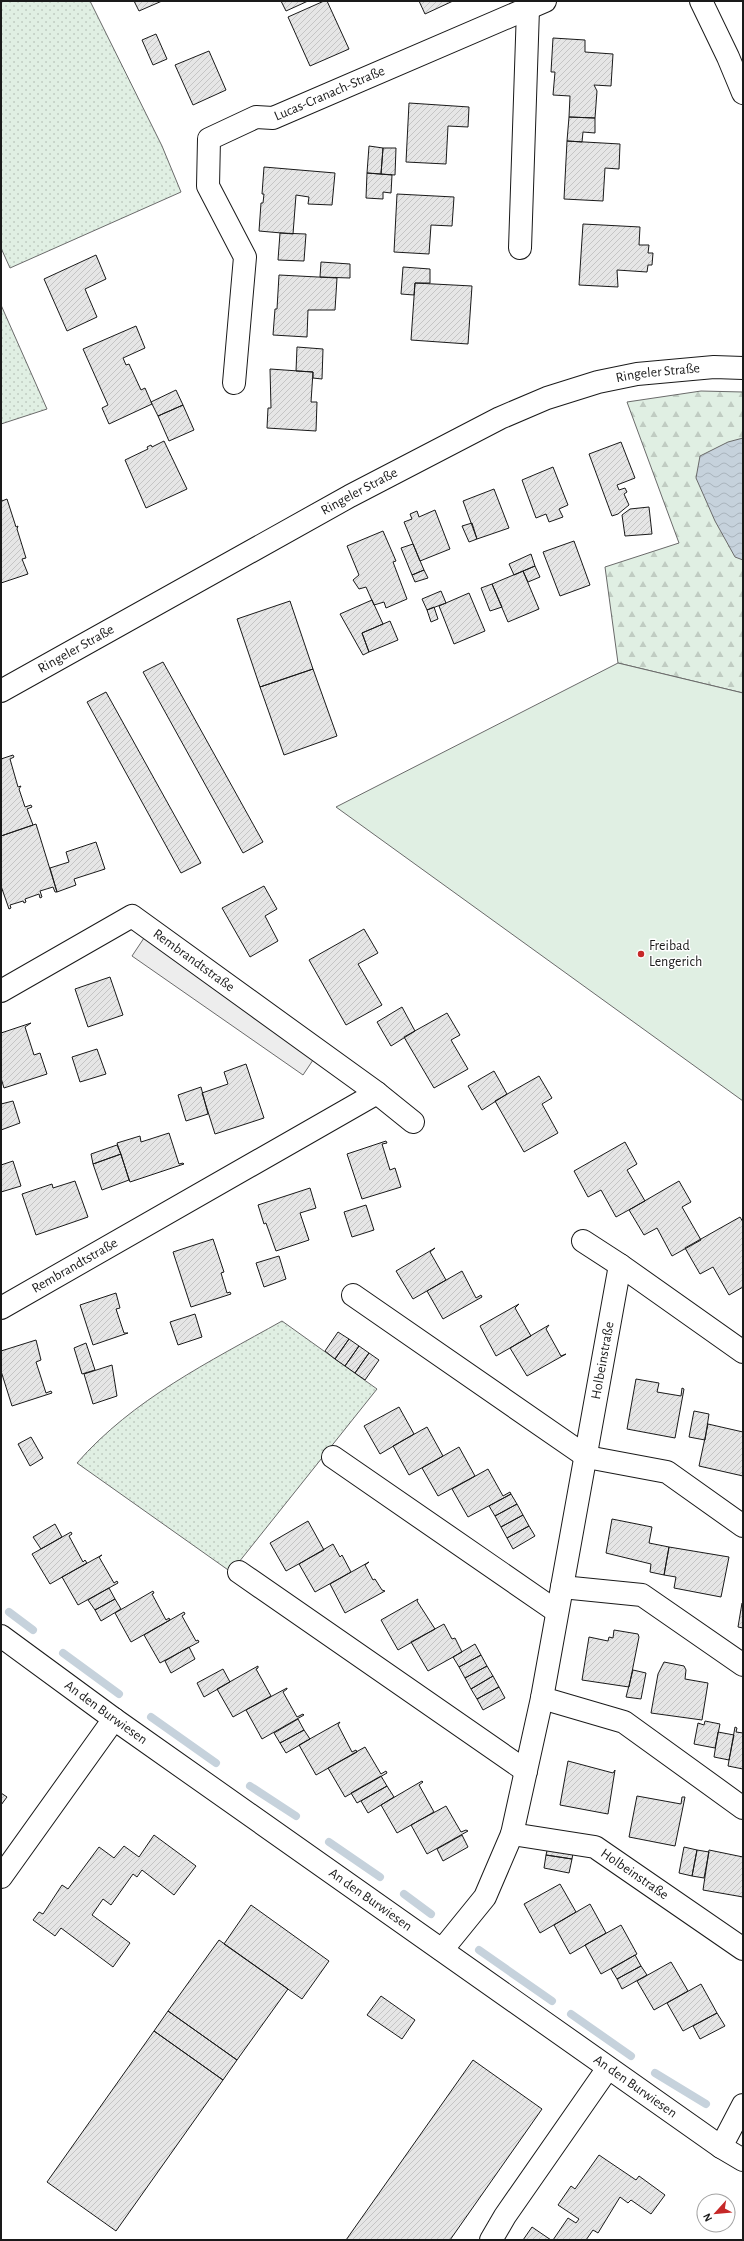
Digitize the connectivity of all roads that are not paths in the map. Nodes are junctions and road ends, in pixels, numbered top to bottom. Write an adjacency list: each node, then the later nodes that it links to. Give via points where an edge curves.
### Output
1 (701, 1): 3 (street)
2 (536, 5): 4 (street, Lucas-Cranach-Straße); 6 (street, Lucas-Cranach-Straße, via 273,118 256,117 209,139 208,186 244,257)
3 (743, 92)
4 (520, 248)
5 (743, 368): 7 (street, Ringeler Straße, via 714,367 637,374 598,382 547,398 500,418 343,500)
6 (234, 383)
7 (1, 691)
8 (1, 991): 9 (street, Rembrandtstraße, via 132,916)
9 (377, 1093): 10 (street, Rembrandtstraße); 14 (street, Rembrandtstraße)
10 (413, 1122)
11 (583, 1241): 12 (street)
12 (620, 1265): 15 (street); 16 (street, Holbeinstraße)
13 (353, 1295): 16 (street)
14 (1, 1308)
15 (743, 1352)
16 (587, 1456): 18 (street, via 667,1472); 20 (street, Holbeinstraße)
17 (333, 1457): 21 (street)
18 (743, 1526)
19 (239, 1572): 26 (street)
20 (562, 1587): 21 (street, Holbeinstraße); 23 (street, via 642,1595)
21 (556, 1611): 24 (street, Holbeinstraße)
22 (1, 1636): 25 (street, An den Burwiesen)
23 (743, 1665)
24 (542, 1698): 26 (street, Holbeinstraße); 27 (street, via 624,1722)
25 (114, 1719): 29 (street); 31 (street, An den Burwiesen)
26 (526, 1771): 28 (street, Holbeinstraße)
27 (743, 1808)
28 (512, 1834): 30 (street, Holbeinstraße, via 596,1847); 31 (street, Holbeinstraße, via 485,1897)
29 (1, 1877)
30 (743, 1949)
31 (442, 1950): 32 (street, An den Burwiesen)
32 (608, 2068): 34 (street, An den Burwiesen); 36 (street)
33 (743, 2105): 34 (street)
34 (721, 2147): 35 (street, An den Burwiesen)
35 (743, 2160)
36 (491, 2240)

